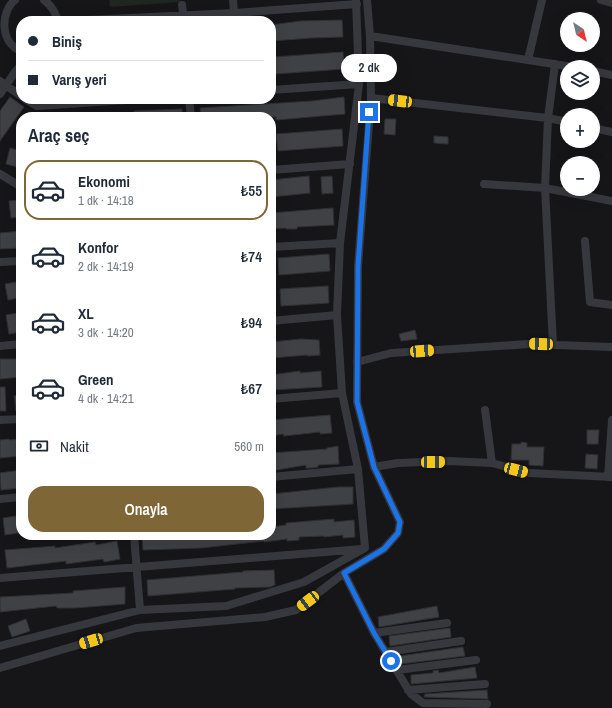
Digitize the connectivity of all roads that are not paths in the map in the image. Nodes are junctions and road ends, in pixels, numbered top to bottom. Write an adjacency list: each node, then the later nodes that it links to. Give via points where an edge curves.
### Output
1 (44, 0): 12 (street)
2 (233, 0): 11 (street)
3 (367, 0): 16 (street)
4 (542, 0): 19 (street)
5 (601, 0): 8 (street)
6 (12, 1): 10 (street)
7 (356, 2): 11 (street); 26 (street)
8 (612, 3)
9 (182, 5): 13 (street)
10 (1, 12): 15 (street)
11 (234, 13): 14 (street)
12 (57, 16)
13 (183, 16)
14 (208, 16)
15 (3, 35): 17 (street); 18 (street)
16 (370, 36): 19 (street); 30 (street)
17 (0, 44)
18 (16, 48)
19 (528, 60): 20 (street)
20 (555, 64): 21 (street); 33 (street)
21 (560, 65)
22 (16, 71): 25 (street)
23 (600, 72): 24 (street)
24 (612, 75)
25 (3, 83): 28 (street); 29 (street)
26 (359, 84): 27 (street); 37 (street)
27 (276, 90)
28 (16, 92)
29 (0, 94)
30 (371, 98): 33 (street); 56 (street, via 358,266)
31 (33, 104): 32 (street)
32 (66, 104)
33 (548, 118): 34 (street); 42 (street)
34 (560, 121)
35 (600, 129): 36 (street)
36 (612, 132)
37 (350, 164): 38 (street); 45 (street)
38 (276, 170)
39 (0, 174): 40 (street)
40 (16, 184)
41 (484, 184): 42 (street)
42 (545, 188): 43 (street); 53 (street)
43 (612, 201)
44 (585, 241): 49 (street, via 590,302)
45 (340, 243): 46 (street); 50 (street)
46 (276, 247)
47 (16, 261): 48 (street)
48 (0, 262)
49 (612, 305)
50 (337, 315): 51 (street); 57 (street)
51 (276, 321)
52 (16, 344): 54 (street)
53 (553, 345): 55 (street); 56 (street, via 529,344 391,354)
54 (0, 346)
55 (612, 347)
56 (357, 362): 65 (street, via 357,402)
57 (342, 393): 58 (street); 66 (street)
58 (276, 399)
59 (485, 410): 64 (street)
60 (16, 419): 61 (street)
61 (0, 420)
62 (612, 420): 63 (street)
63 (611, 438): 68 (street)
64 (492, 463): 65 (street, via 418,462); 68 (street, via 529,473)
65 (374, 467): 74 (street, via 400,522 398,533 384,549)
66 (358, 469): 67 (street); 72 (street)
67 (276, 476)
68 (610, 477)
69 (16, 497): 70 (street)
70 (0, 499)
71 (134, 540): 73 (street)
72 (365, 548): 73 (street); 76 (street, via 304,582 226,606)
73 (137, 567): 75 (street); 76 (street)
74 (344, 573): 78 (street); 83 (street, via 296,610 265,617 136,628)
75 (0, 578)
76 (140, 610): 80 (street)
77 (447, 623): 78 (street)
78 (374, 633): 81 (street)
79 (461, 641): 81 (street)
80 (0, 646)
81 (386, 652): 84 (street)
82 (476, 660): 84 (street)
83 (0, 668)
84 (397, 670): 86 (street)
85 (485, 684): 86 (street)
86 (408, 690): 87 (street, via 423,703)
87 (487, 704)

